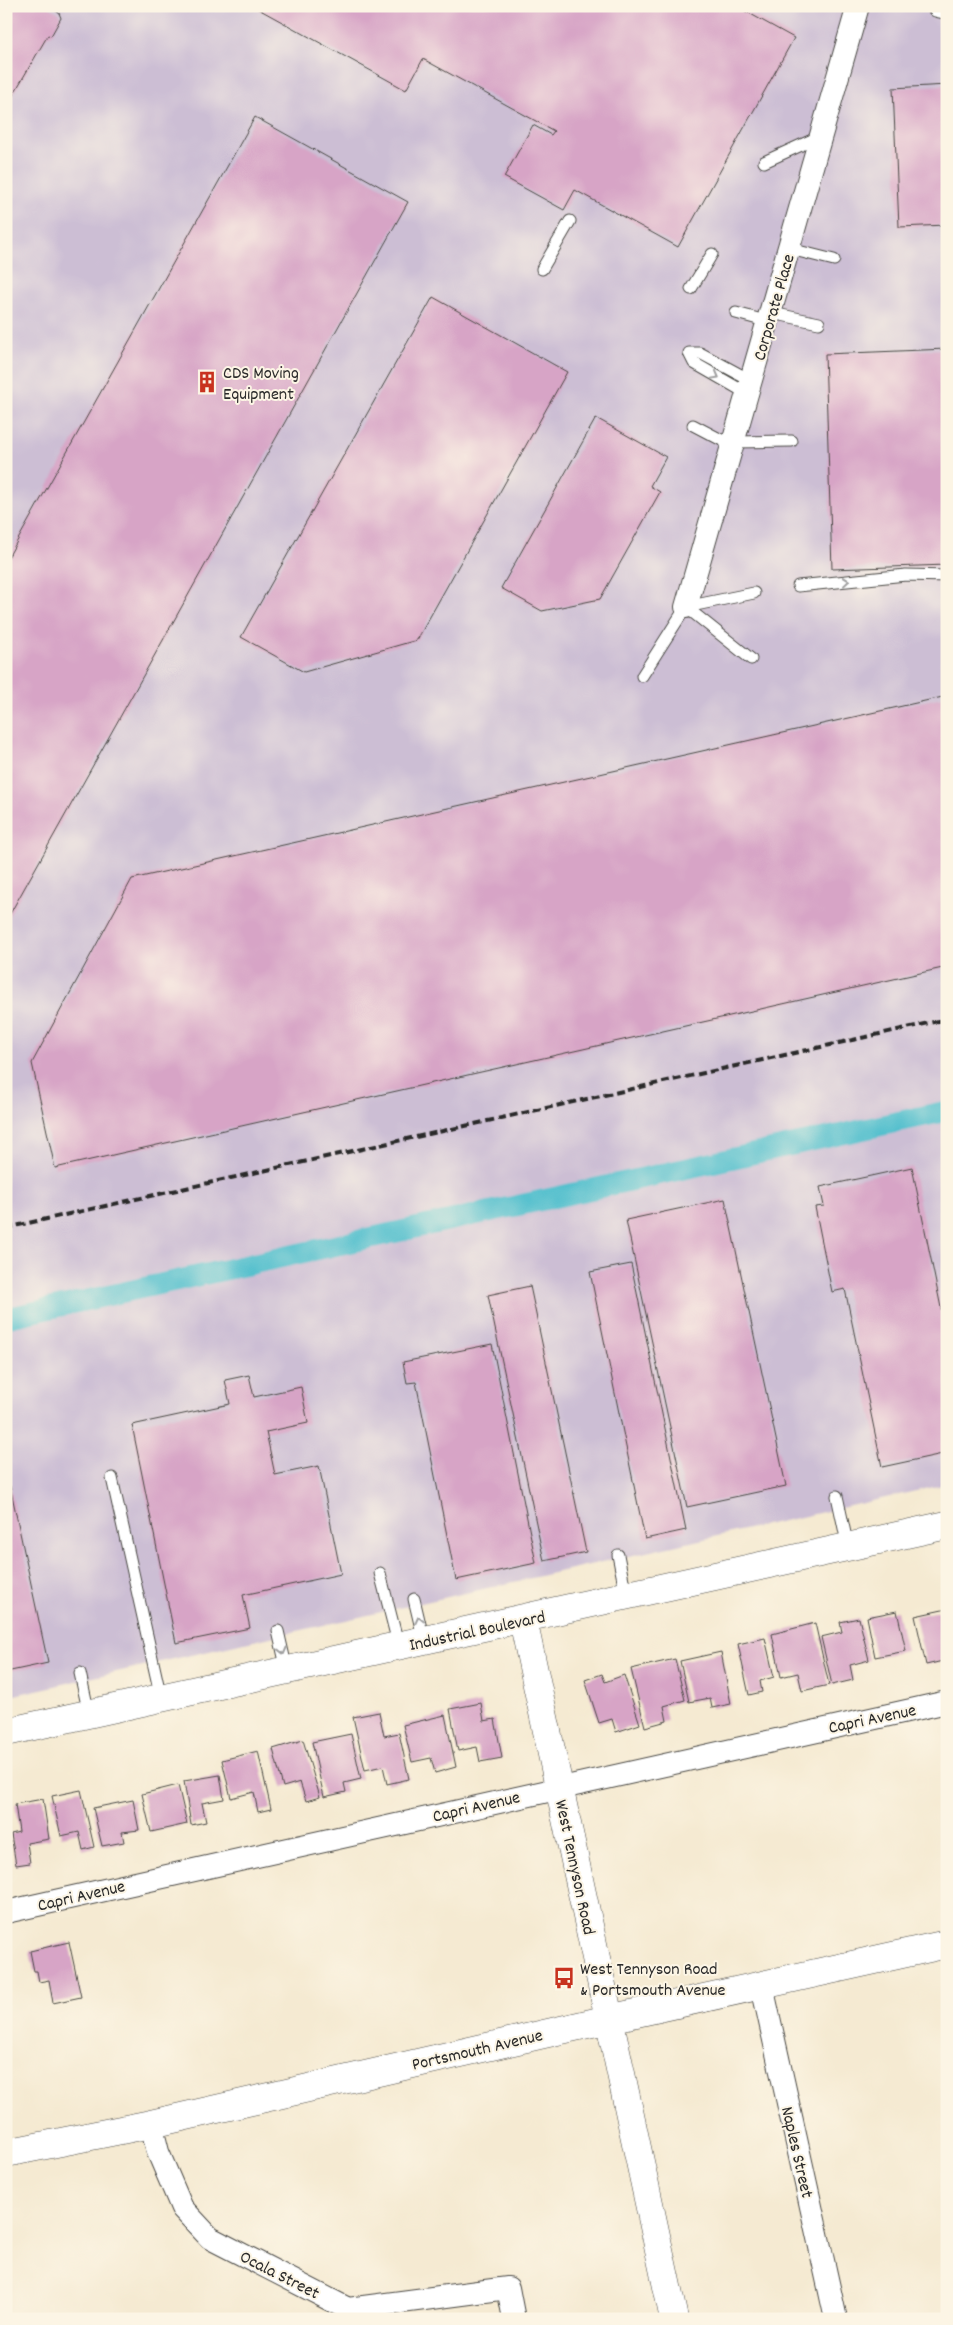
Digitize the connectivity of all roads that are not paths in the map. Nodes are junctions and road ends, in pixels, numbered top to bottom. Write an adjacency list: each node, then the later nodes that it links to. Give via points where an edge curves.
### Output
1 (858, 6): 4 (street, Corporate Place)
2 (938, 6): 3 (street)
3 (947, 8)
4 (821, 136): 5 (lane); 7 (street, Corporate Place)
5 (764, 162)
6 (570, 221): 10 (lane)
7 (790, 249): 9 (lane); 13 (street, Corporate Place)
8 (712, 254): 11 (lane)
9 (834, 260)
10 (542, 269)
11 (691, 289)
12 (736, 313): 13 (lane)
13 (770, 317): 14 (lane); 15 (street, Corporate Place)
14 (819, 323)
15 (750, 388): 15 (lane, one-way to 15, via 700,353 689,353 694,363); 18 (street, Corporate Place)
16 (693, 425): 18 (lane)
17 (792, 441): 18 (lane)
18 (733, 444): 22 (street, Corporate Place)
19 (947, 576): 20 (lane, one-way to 19, via 906,575)
20 (798, 586)
21 (754, 593): 22 (lane)
22 (686, 607): 23 (lane); 24 (lane)
23 (751, 659)
24 (642, 676)
25 (112, 1478): 38 (lane)
26 (837, 1496): 28 (lane)
27 (947, 1525): 28 (main road, Industrial Boulevard)
28 (848, 1547): 31 (main road, Industrial Boulevard)
29 (618, 1555): 31 (lane)
30 (380, 1573): 35 (lane)
31 (627, 1597): 33 (main road, Industrial Boulevard)
32 (414, 1599): 35 (lane, one-way to 32)
33 (523, 1620): 35 (main road, Industrial Boulevard); 42 (main road, West Tennyson Road)
34 (278, 1631): 36 (lane, one-way to 36)
35 (412, 1644): 36 (main road, Industrial Boulevard)
36 (288, 1670): 38 (main road, Industrial Boulevard)
37 (80, 1673): 40 (lane)
38 (161, 1698): 40 (main road, Industrial Boulevard)
39 (947, 1702): 42 (street, Capri Avenue)
40 (89, 1714): 41 (main road, Industrial Boulevard)
41 (6, 1732)
42 (559, 1787): 43 (street, Capri Avenue); 46 (main road, West Tennyson Road)
43 (6, 1912)
44 (947, 1944): 45 (main road, Portsmouth Avenue)
45 (762, 1986): 46 (main road, Portsmouth Avenue); 51 (street, Naples Street)
46 (609, 2019): 47 (main road, Portsmouth Avenue); 50 (main road, West Tennyson Road)
47 (152, 2124): 48 (main road, Portsmouth Avenue); 49 (street, Ocala Street, via 158,2152 182,2208 210,2238 348,2309 508,2288)
48 (6, 2153)
49 (514, 2319)
50 (674, 2319)
51 (836, 2319)

